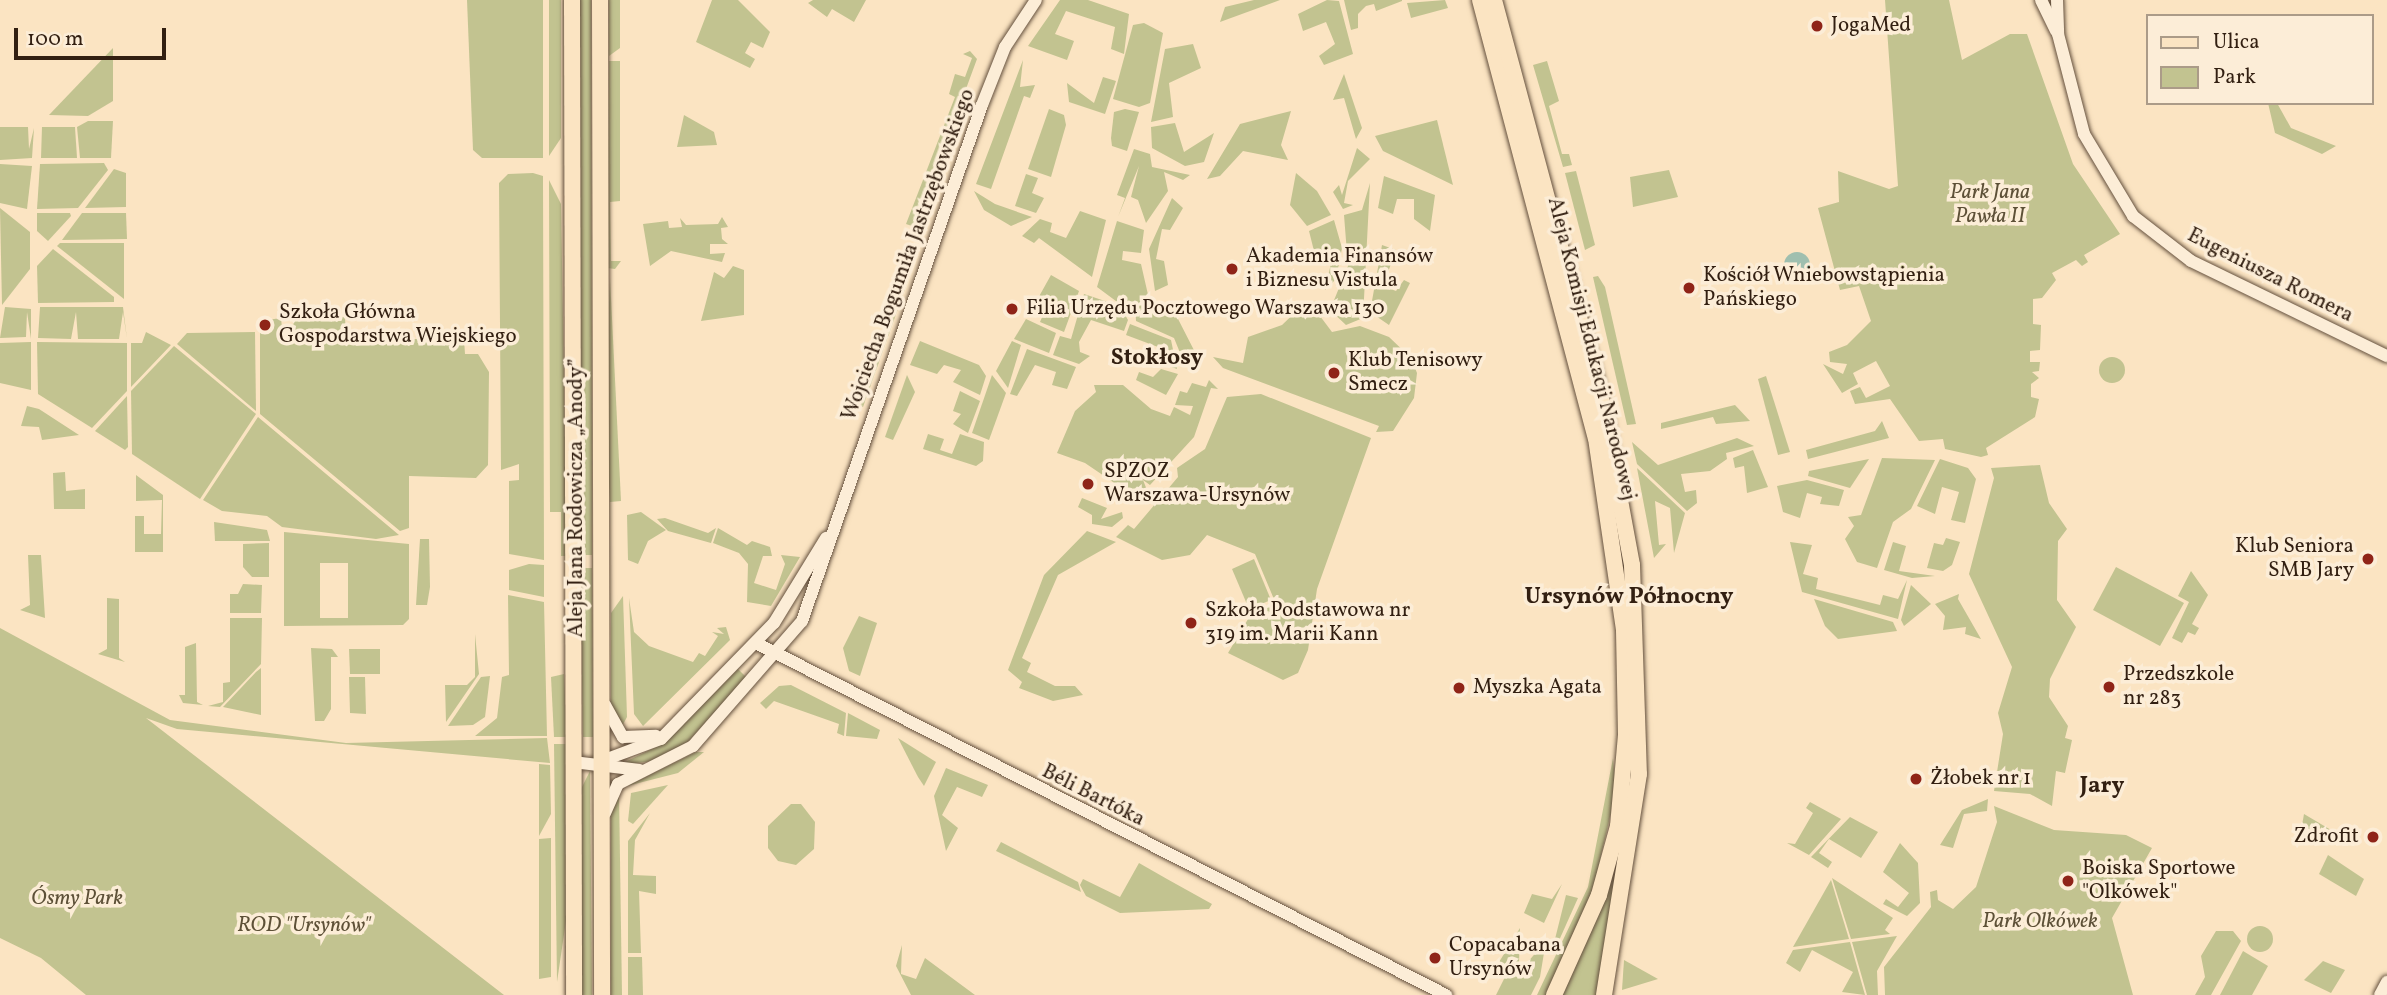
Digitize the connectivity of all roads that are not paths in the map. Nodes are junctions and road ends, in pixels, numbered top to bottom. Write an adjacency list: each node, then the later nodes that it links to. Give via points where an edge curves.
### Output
1 (572, 0): 15 (main road, Aleja Jana Rodowicza „Anody”)
2 (600, 0): 13 (main road, Aleja Jana Rodowicza „Anody”)
3 (1036, 0): 10 (street, Wojciecha Bogumiła Jastrzębowskiego, via 1005,47 982,105)
4 (1480, 0): 25 (main road, Aleja Komisji Edukacji Narodowej, via 1596,438 1624,630 1626,754 1614,843 1599,895)
5 (1494, 0): 26 (main road, Aleja Komisji Edukacji Narodowej, via 1602,403 1633,576 1639,774)
6 (2040, 0): 8 (street, Eugeniusza Romera)
7 (2057, 0): 8 (street, Eugeniusza Romera)
8 (2057, 34): 9 (street, Eugeniusza Romera, via 2088,143 2139,222 2199,265)
9 (2387, 356)
10 (832, 528): 11 (street, Wojciecha Bogumiła Jastrzębowskiego); 12 (street, Wojciecha Bogumiła Jastrzębowskiego, via 813,598)
11 (756, 643): 12 (street, Béli Bartóka); 14 (street, Wojciecha Bogumiła Jastrzębowskiego)
12 (776, 655): 17 (street, Wojciecha Bogumiła Jastrzębowskiego, via 689,749); 19 (street, Béli Bartóka)
13 (599, 680): 14 (street, via 621,735 641,741); 16 (main road, Aleja Jana Rodowicza „Anody”)
14 (670, 731): 16 (street, Wojciecha Bogumiła Jastrzębowskiego, via 648,748)
15 (573, 762): 16 (street); 21 (main road, Aleja Jana Rodowicza „Anody”)
16 (599, 762): 17 (street); 18 (main road, Aleja Jana Rodowicza „Anody”)
17 (641, 770): 18 (street, Wojciecha Bogumiła Jastrzębowskiego, via 621,782)
18 (599, 830): 22 (main road, Aleja Jana Rodowicza „Anody”)
19 (1413, 982): 23 (street, Béli Bartóka); 24 (street, Béli Bartóka)
20 (2387, 982): 27 (street)
21 (575, 995)
22 (602, 995)
23 (1434, 995)
24 (1446, 995)
25 (1554, 995)
26 (1604, 995)
27 (2380, 995)

